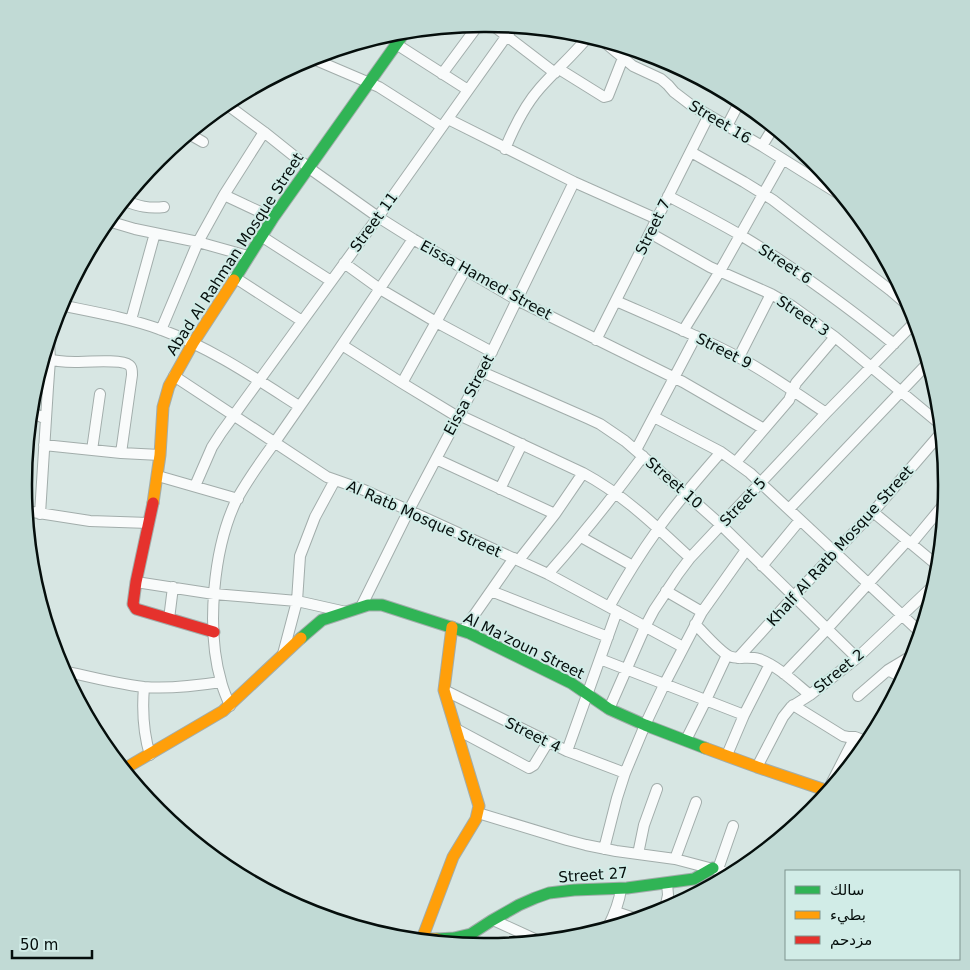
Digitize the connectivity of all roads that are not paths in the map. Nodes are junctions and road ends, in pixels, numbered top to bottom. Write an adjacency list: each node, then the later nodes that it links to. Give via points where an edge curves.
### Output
1 (473, 32): 12 (street)
2 (502, 33): 4 (street)
3 (509, 33): 4 (street, Street 11)
4 (506, 36): 11 (street); 14 (street, Street 11)
5 (398, 41): 7 (street, Abad Al Rahman Mosque Street)
6 (582, 43): 11 (street)
7 (396, 44): 12 (street); 13 (street, Abad Al Rahman Mosque Street)
8 (617, 53): 9 (street, Street 16)
9 (623, 58): 11 (street, via 608,96 604,97); 17 (street, Street 16, via 662,79 682,99)
10 (323, 63): 13 (street)
11 (557, 71): 25 (street, via 525,108)
12 (442, 74): 14 (street)
13 (369, 82): 18 (street); 28 (street, Abad Al Rahman Mosque Street)
14 (468, 90): 18 (street, Street 11)
15 (233, 109): 20 (street, Eissa Hamed Street)
16 (736, 109): 19 (street)
17 (709, 115): 19 (street, Street 16); 26 (street, Street 7)
18 (445, 123): 25 (street); 36 (street, Street 11)
19 (727, 126): 24 (street, Street 16)
20 (264, 132): 28 (street, Eissa Hamed Street); 32 (street)
21 (770, 134): 24 (street)
22 (196, 138): 23 (street)
23 (203, 142)
24 (762, 146): 27 (street, Street 16)
25 (505, 149): 29 (street)
26 (691, 152): 31 (street); 33 (street, Street 7)
27 (783, 159): 30 (street, Street 16); 31 (street)
28 (309, 168): 36 (street, Eissa Hamed Street); 37 (street, Abad Al Rahman Mosque Street)
29 (574, 182): 38 (street); 55 (street, Eissa Street)
30 (821, 183)
31 (763, 194): 42 (street); 54 (street)
32 (224, 195): 37 (street); 45 (street)
33 (668, 196): 38 (street, Street 7); 42 (street, Street 6)
34 (132, 203): 35 (street, via 144,207)
35 (164, 207)
36 (378, 217): 44 (street, Eissa Hamed Street); 47 (street, Street 11)
37 (273, 218): 43 (street, Abad Al Rahman Mosque Street)
38 (657, 219): 41 (street, Street 7)
39 (117, 223): 40 (street)
40 (155, 233): 45 (street); 58 (street)
41 (650, 233): 49 (street, Street 3); 56 (street, Street 7)
42 (740, 235): 49 (street); 68 (street, Street 6, via 804,276)
43 (261, 236): 46 (street, Abad Al Rahman Mosque Street); 51 (street)
44 (413, 239): 48 (street, Eissa Hamed Street); 52 (street)
45 (198, 242): 46 (street); 62 (street)
46 (248, 256): 50 (street, Abad Al Rahman Mosque Street)
47 (344, 263): 51 (street, Street 11); 52 (street)
48 (465, 270): 55 (street, Eissa Hamed Street); 60 (street)
49 (720, 271): 53 (street, Street 3); 63 (street)
50 (234, 277): 59 (street); 67 (street, Abad Al Rahman Mosque Street)
51 (331, 281): 59 (street, Street 11)
52 (380, 288): 60 (street); 69 (street)
53 (771, 294): 65 (street, Street 3); 71 (street)
54 (895, 295)
55 (517, 300): 66 (street, Eissa Hamed Street); 70 (street, Eissa Street)
56 (616, 301): 63 (street, Street 9); 66 (street, Street 7)
57 (69, 308): 58 (street)
58 (131, 320): 62 (street)
59 (302, 321): 79 (street, Street 11)
60 (436, 322): 70 (street); 80 (street)
61 (909, 328): 68 (street, Street 5)
62 (161, 330): 67 (street)
63 (683, 331): 64 (street, Street 9)
64 (696, 336): 71 (street, Street 9); 78 (street)
65 (835, 337): 73 (street, Street 3); 81 (street)
66 (596, 340): 78 (street, Eissa Hamed Street)
67 (193, 343): 77 (street, Abad Al Rahman Mosque Street); 79 (street)
68 (894, 344): 73 (street, Street 5)
69 (342, 345): 80 (street); 84 (street)
70 (492, 352): 75 (street, Eissa Street)
71 (739, 357): 81 (street, Street 9)
72 (51, 360): 99 (street, via 117,361 131,366)
73 (872, 366): 82 (street, Street 3); 85 (street, Street 5)
74 (922, 369): 82 (street)
75 (482, 372): 88 (street, Eissa Street); 100 (street, Street 10, via 593,421)
76 (47, 373): 91 (street)
77 (174, 376): 87 (street, Al Ratb Mosque Street); 101 (street, Abad Al Rahman Mosque Street, via 163,407)
78 (674, 377): 89 (street); 92 (street, Eissa Hamed Street)
79 (259, 380): 84 (street); 87 (street, Street 11)
80 (402, 384): 88 (street)
81 (792, 391): 85 (street, Street 9); 92 (street, via 789,400)
82 (900, 391): 90 (street, Street 3); 113 (street)
83 (100, 394): 97 (street)
84 (299, 406): 94 (street)
85 (826, 414): 107 (street, Street 5)
86 (38, 415): 91 (street)
87 (234, 416): 94 (street, Al Ratb Mosque Street); 108 (street, Street 11, via 212,447)
88 (458, 416): 95 (street); 102 (street, Eissa Street)
89 (654, 417): 98 (street); 100 (street)
90 (933, 418)
91 (46, 419): 96 (street)
92 (764, 429): 103 (street)
93 (935, 440): 117 (street, Khalf Al Ratb Mosque Street)
94 (274, 442): 106 (street, Al Ratb Mosque Street); 112 (street)
95 (522, 444): 104 (street); 109 (street)
96 (44, 445): 97 (street); 118 (street)
97 (92, 450): 99 (street)
98 (721, 452): 103 (street); 111 (street)
99 (121, 453): 101 (street)
100 (640, 453): 110 (street); 111 (street, Street 10)
101 (160, 455): 105 (street, Abad Al Rahman Mosque Street)
102 (436, 459): 109 (street); 114 (street, Eissa Street)
103 (736, 462): 107 (street)
104 (583, 473): 110 (street); 119 (street)
105 (158, 476): 108 (street); 121 (street, Abad Al Rahman Mosque Street)
106 (335, 480): 114 (street, Al Ratb Mosque Street); 142 (street, via 315,517 300,556)
107 (761, 482): 113 (street); 122 (street, Street 5)
108 (195, 486): 112 (street)
109 (500, 489): 119 (street)
110 (616, 493): 123 (street); 124 (street)
111 (685, 493): 122 (street, Street 10); 123 (street)
112 (238, 498): 139 (street, via 222,542)
113 (789, 509): 120 (street)
114 (409, 510): 129 (street, Al Ratb Mosque Street); 143 (street, Eissa Street)
115 (937, 511): 125 (street)
116 (33, 512): 118 (street)
117 (873, 512): 125 (street); 127 (street, Khalf Al Ratb Mosque Street)
118 (40, 514): 121 (street, via 90,521)
119 (555, 514): 129 (street)
120 (800, 520): 127 (street); 132 (street)
121 (150, 523): 134 (street, Abad Al Rahman Mosque Street)
122 (721, 525): 126 (street, Street 10); 128 (street, Street 5)
123 (658, 528): 128 (street); 131 (street)
124 (581, 537): 131 (street); 133 (street)
125 (909, 542): 130 (street); 135 (street)
126 (746, 550): 132 (street, Street 10); 146 (street)
127 (834, 553): 135 (street); 141 (street, Khalf Al Ratb Mosque Street)
128 (690, 558): 138 (street, Street 5)
129 (516, 559): 133 (street, Al Ratb Mosque Street); 137 (street)
130 (931, 560)
131 (633, 566): 144 (street)
132 (762, 566): 141 (street, Street 10)
133 (548, 574): 144 (street, Al Ratb Mosque Street)
134 (136, 582): 136 (street); 148 (street, Abad Al Rahman Mosque Street, via 132,604 136,609)
135 (868, 584): 147 (street); 153 (street)
136 (173, 588): 139 (street); 148 (street)
137 (491, 591): 152 (street); 155 (street)
138 (666, 591): 146 (street); 151 (street, Street 5)
139 (214, 594): 142 (street); 154 (street)
140 (924, 595): 147 (street, Street 2)
141 (794, 596): 153 (street, Street 10); 159 (street, Khalf Al Ratb Mosque Street)
142 (297, 600): 145 (street); 157 (street)
143 (361, 607): 145 (street, Al Ma'zoun Street); 152 (street, Al Ma'zoun Street, via 382,605)
144 (613, 609): 151 (street, Al Ratb Mosque Street); 155 (street)
145 (346, 612): 157 (street, Al Ma'zoun Street, via 322,620)
146 (702, 612): 149 (street)
147 (903, 615): 150 (street); 160 (street, Street 2)
148 (169, 618): 154 (street)
149 (695, 624): 156 (street); 158 (street)
150 (914, 626)
151 (645, 627): 156 (street, Al Ratb Mosque Street); 164 (street, Street 5)
152 (458, 629): 172 (street); 173 (street, Al Ma'zoun Street, via 571,683)
153 (827, 629): 160 (street, Street 10); 167 (street)
154 (214, 632): 169 (street)
155 (608, 637): 161 (street)
156 (682, 647): 170 (street)
157 (283, 654): 178 (street, Al Ma'zoun Street)
158 (727, 655): 159 (street); 176 (street)
159 (738, 658): 163 (street, via 752,658)
160 (857, 658): 174 (street, Street 2)
161 (600, 659): 164 (street); 173 (street)
162 (901, 662): 165 (street)
163 (770, 664): 167 (street); 180 (street)
164 (626, 670): 170 (street); 179 (street, Street 5)
165 (888, 670): 168 (street); 175 (street)
166 (74, 673): 171 (street)
167 (784, 674): 174 (street)
168 (896, 674)
169 (221, 682): 171 (street, via 183,687); 178 (street)
170 (664, 685): 176 (street); 181 (street)
171 (144, 687): 188 (street, via 143,721)
172 (444, 690): 182 (street); 186 (street, Street 4)
173 (588, 695): 179 (street, Al Ma'zoun Street); 187 (street)
174 (810, 695): 177 (street, Street 2)
175 (858, 696)
176 (706, 700): 180 (street); 185 (street)
177 (793, 705): 183 (street, via 844,736); 192 (street, Street 2, via 783,717)
178 (230, 706): 188 (street, Al Ma'zoun Street)
179 (609, 709): 181 (street, Al Ma'zoun Street)
180 (744, 715): 189 (street)
181 (645, 724): 185 (street, Al Ma'zoun Street); 193 (street)
182 (456, 729): 186 (street, via 529,768); 197 (street, via 478,800)
183 (855, 737): 184 (street); 190 (street)
184 (859, 739)
185 (686, 740): 189 (street, Al Ma'zoun Street)
186 (548, 742): 187 (street, Street 4)
187 (567, 752): 193 (street, Street 4)
188 (150, 755): 191 (street, Al Ma'zoun Street)
189 (727, 755): 192 (street, Al Ma'zoun Street)
190 (842, 762)
191 (131, 765)
192 (757, 767): 195 (street, Al Ma'zoun Street)
193 (625, 773): 199 (street)
194 (657, 789): 200 (street)
195 (819, 789)
196 (696, 802): 201 (street)
197 (478, 812): 199 (street); 212 (street, via 454,857)
198 (734, 826): 202 (street)
199 (604, 849): 200 (street)
200 (638, 854): 201 (street)
201 (675, 859): 202 (street)
202 (715, 869): 203 (street); 204 (street, Street 27, via 694,879)
203 (721, 871)
204 (667, 883): 205 (street, Street 27); 206 (street)
205 (621, 889): 207 (street); 210 (street, Street 27, via 552,892)
206 (667, 899)
207 (616, 912): 208 (street); 209 (street)
208 (624, 915)
209 (612, 919)
210 (492, 920): 211 (street, Street 27); 213 (street)
211 (473, 933): 214 (street, Street 27); 215 (street)
212 (424, 934)
213 (527, 936)
214 (458, 937)
215 (471, 938)

